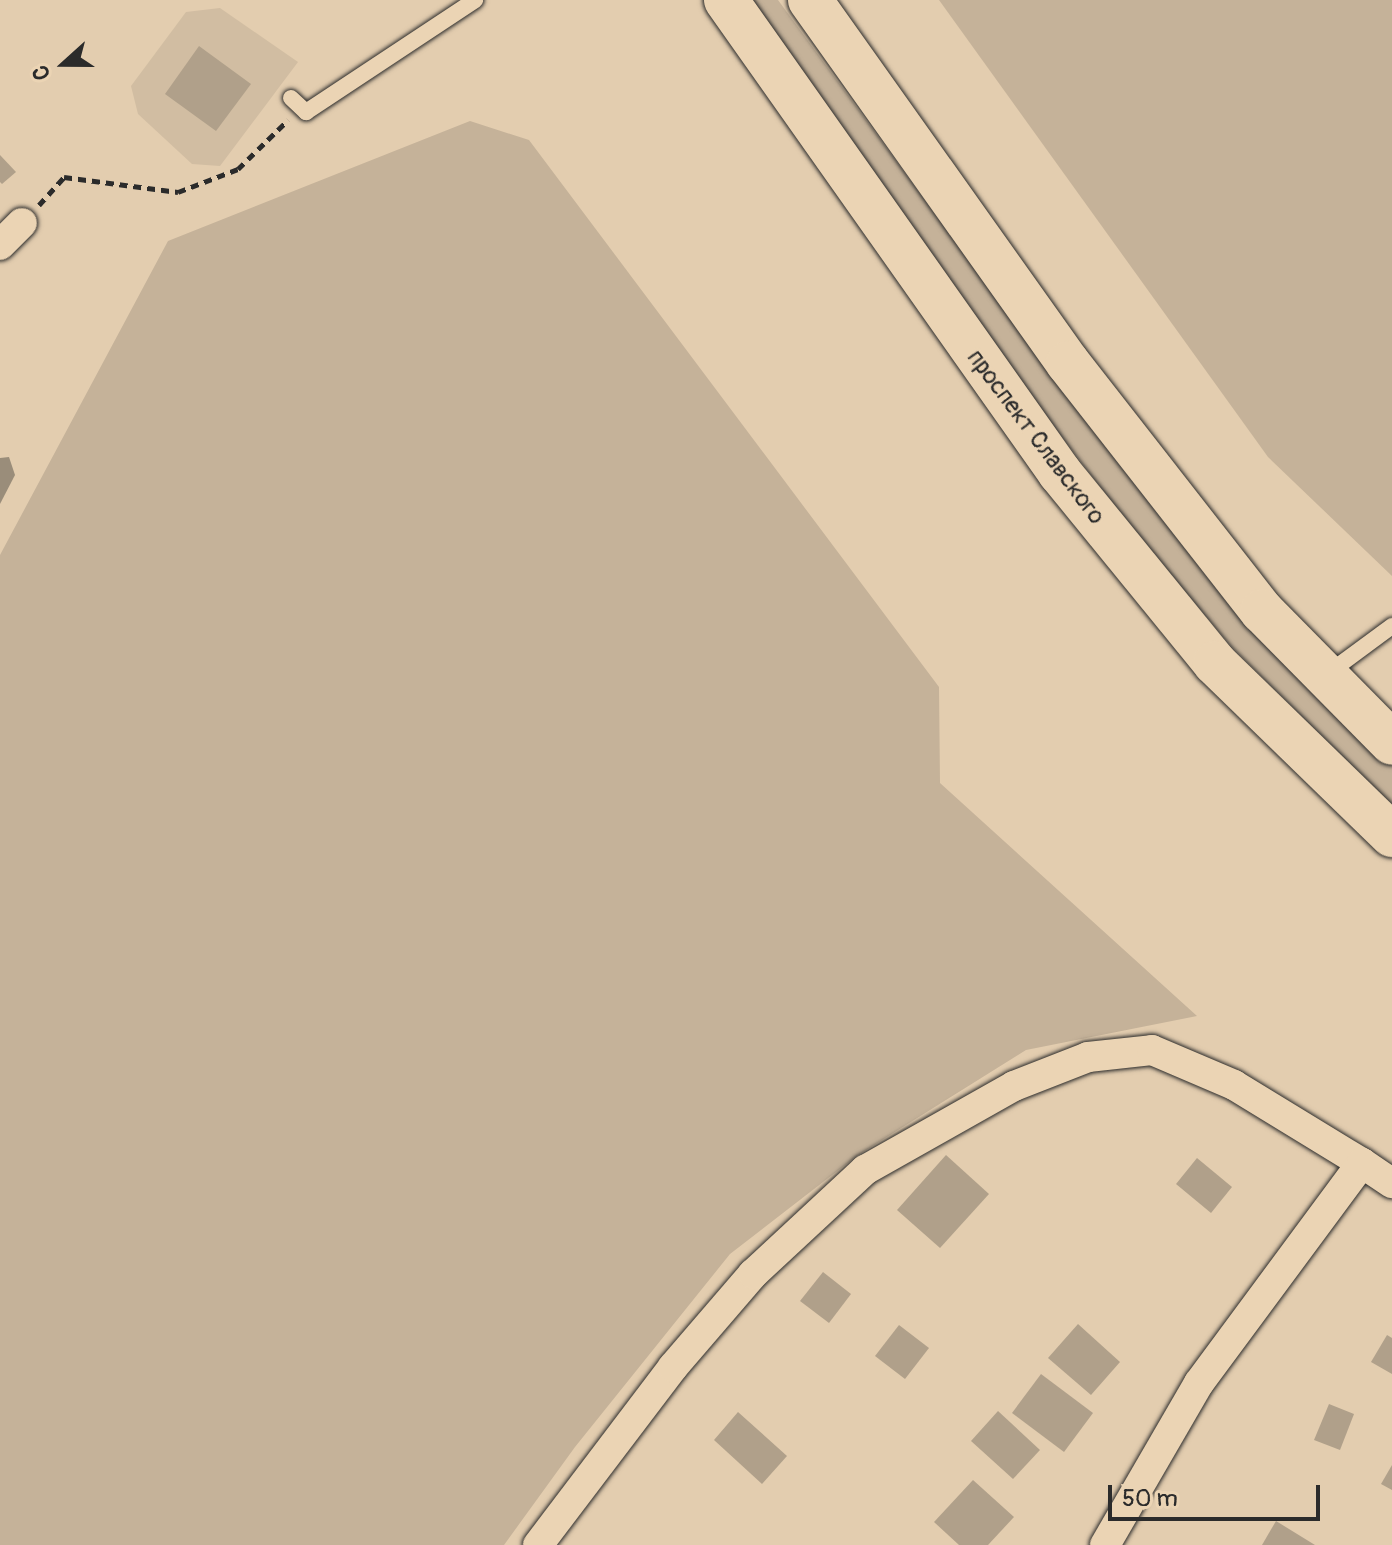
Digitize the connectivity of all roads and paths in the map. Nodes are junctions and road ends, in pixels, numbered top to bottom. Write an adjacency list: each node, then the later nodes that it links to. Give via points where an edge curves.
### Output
1 (475, 0): 4 (lane, via 306,112)
2 (726, 0): 10 (main road, проспект Славского, via 1060,473 1215,663)
3 (810, 0): 8 (main road, via 1068,363 1262,611)
4 (296, 103): 5 (path, via 238,169 178,192 64,177)
5 (22, 223): 6 (street)
6 (0, 245)
7 (1392, 626): 8 (lane)
8 (1325, 675): 9 (main road)
9 (1392, 743)
10 (1392, 835)
11 (1362, 1163): 12 (street); 13 (street, via 1234,1085 1152,1050 1088,1057 1014,1086 865,1170 753,1274 673,1367); 14 (street, via 1199,1383)
12 (1392, 1183)
13 (538, 1545)
14 (1105, 1545)

